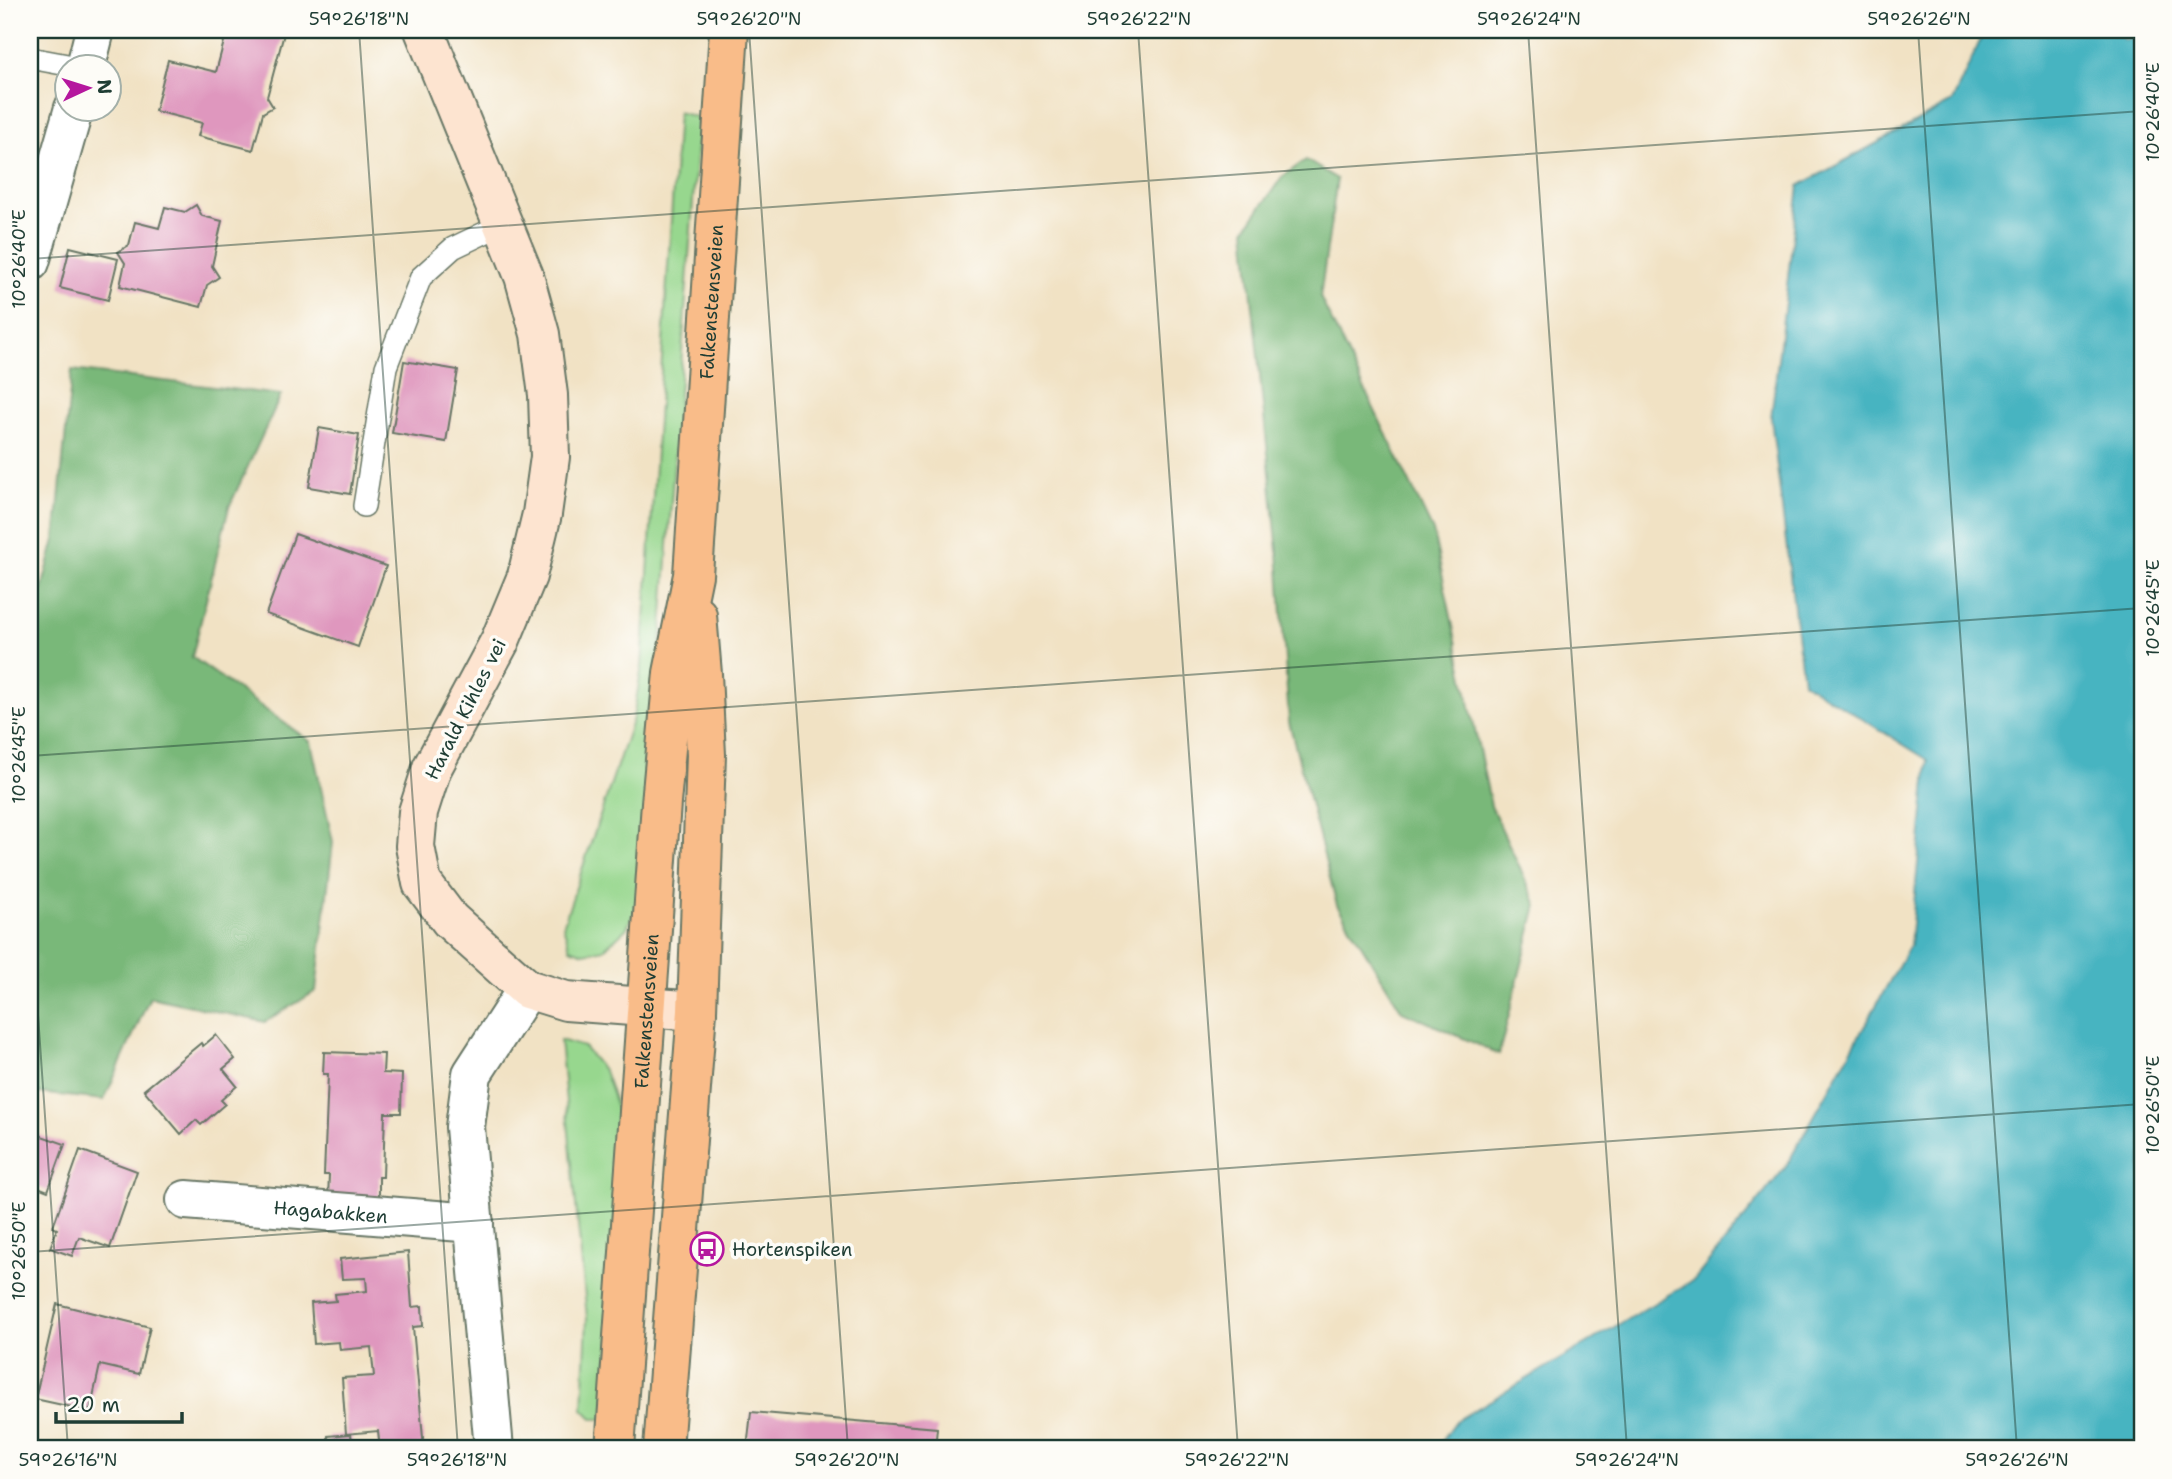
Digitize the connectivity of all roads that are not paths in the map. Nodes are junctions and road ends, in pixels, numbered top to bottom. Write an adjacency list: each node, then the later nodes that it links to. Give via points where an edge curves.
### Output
1 (95, 30): 4 (street)
2 (424, 30): 8 (street, Harald Kihles vei)
3 (729, 30): 11 (main road, Falkenstensveien)
4 (90, 52)
5 (30, 58): 6 (lane)
6 (52, 62)
7 (70, 122): 9 (street)
8 (503, 225): 10 (lane, via 453,248 421,277 386,367); 12 (street, Harald Kihles vei, via 540,334 551,457 527,576 500,641 432,768 418,812 415,846 422,883 450,920)
9 (30, 262)
10 (364, 506)
11 (693, 575): 13 (main road, Falkenstensveien, via 673,673); 14 (main road, Falkenstensveien, via 706,755)
12 (527, 989): 13 (street, Harald Kihles vei, via 566,1001); 16 (street, via 472,1074 465,1127)
13 (648, 1006): 14 (street, Harald Kihles vei); 18 (main road, Falkenstensveien)
14 (697, 1011): 19 (main road, Falkenstensveien)
15 (186, 1200): 16 (street, Hagabakken)
16 (474, 1223): 17 (street)
17 (494, 1449)
18 (615, 1449)
19 (663, 1449)

